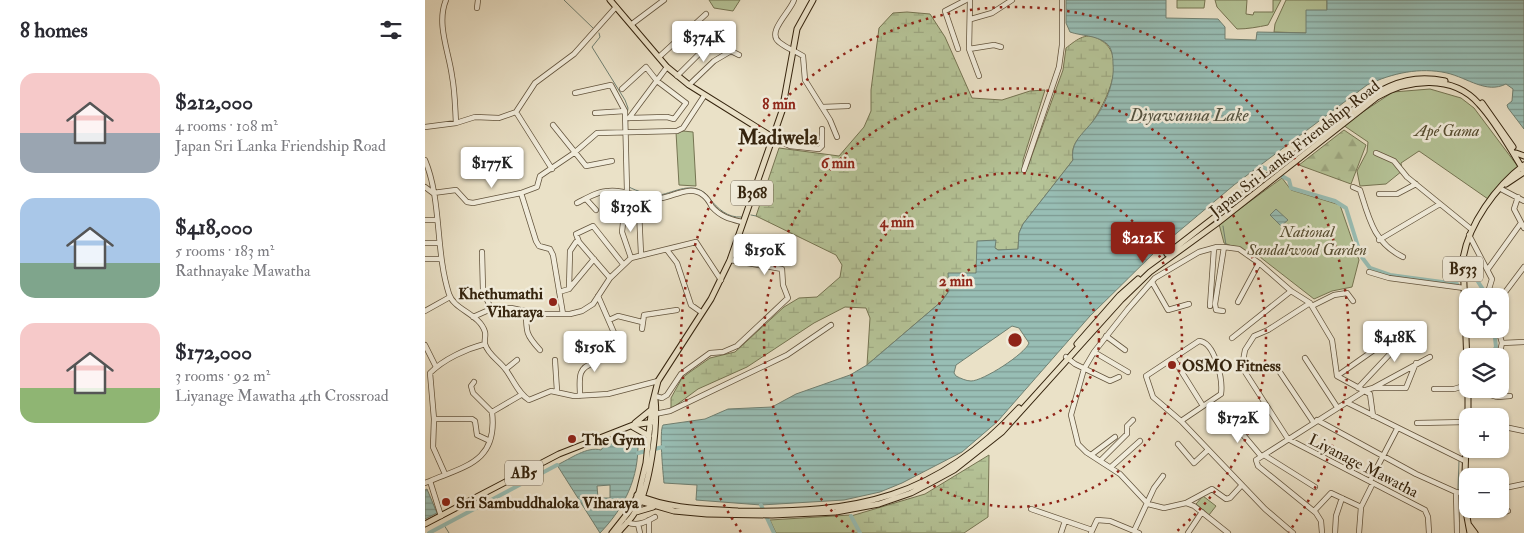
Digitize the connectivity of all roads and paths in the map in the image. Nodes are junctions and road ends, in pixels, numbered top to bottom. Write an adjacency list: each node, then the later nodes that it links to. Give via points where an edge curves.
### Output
1 (446, 0): 36 (street, via 443,8 444,38 452,76)
2 (477, 0): 12 (street)
3 (610, 0): 11 (main road)
4 (664, 0): 15 (street)
5 (795, 0): 20 (street, via 774,35)
6 (813, 0): 20 (main road, B368, via 800,24)
7 (965, 0): 18 (street, via 945,11)
8 (970, 0): 14 (street)
9 (1012, 0): 14 (street, via 992,13)
10 (1062, 0): 51 (street, via 1059,67)
11 (616, 6): 15 (main road); 34 (street, via 574,54 535,83)
12 (477, 8)
13 (706, 14): 22 (street)
14 (971, 19): 19 (street)
15 (632, 24): 22 (main road)
16 (722, 41): 24 (street, via 703,50)
17 (1001, 47): 19 (street, via 994,44)
18 (958, 49)
19 (969, 49): 25 (street)
20 (793, 50): 32 (street, via 803,56 805,80); 42 (main road, B368, via 785,99)
21 (739, 55): 27 (street, via 731,51)
22 (659, 57): 23 (main road)
23 (667, 67): 24 (main road); 26 (street)
24 (677, 76): 27 (main road)
25 (979, 76)
26 (657, 81): 26 (street, via 651,88 629,118 667,117 674,120 686,103); 28 (street, via 646,68)
27 (689, 85): 30 (main road)
28 (622, 89)
29 (575, 93): 33 (street, via 611,84)
30 (704, 96): 40 (street, via 683,128 677,131); 42 (main road)
31 (848, 106): 32 (street)
32 (822, 107): 41 (street)
33 (625, 111): 35 (street); 40 (street)
34 (516, 112): 36 (street, via 499,118 475,117); 50 (street)
35 (595, 113)
36 (456, 123): 38 (street)
37 (553, 125): 43 (street)
38 (425, 127)
39 (822, 129): 42 (street, via 822,146 819,149 790,146)
40 (625, 132): 43 (street, via 597,133); 56 (street)
41 (837, 137)
42 (774, 138): 69 (main road, B368)
43 (574, 153): 48 (street, via 586,166); 50 (street)
44 (1376, 153): 52 (street, via 1394,161)
45 (1516, 153): 46 (main road); 49 (main road, Japan Sri Lanka Friendship Road); 140 (main road, Japan Sri Lanka Friendship Road, via 1487,108 1457,86 1430,78 1415,78 1387,86 1149,270 1120,295)
46 (1524, 156)
47 (425, 160): 57 (street, via 432,176)
48 (612, 161)
49 (1523, 168): 55 (main road, B533); 105 (main road, Japan Sri Lanka Friendship Road, via 1485,111 1468,95 1432,82 1397,86 1377,97 1150,272)
50 (552, 169): 58 (street, via 540,176 537,187)
51 (1024, 170)
52 (1416, 184): 59 (street, via 1397,194); 64 (street)
53 (425, 187): 57 (street)
54 (1353, 188): 74 (street, via 1360,190)
55 (1502, 188): 60 (street); 73 (main road, B533)
56 (627, 191): 61 (street, via 608,190); 69 (street, via 662,198 679,191 699,193 718,214)
57 (433, 193): 58 (street, via 456,190 473,204); 68 (street)
58 (521, 193): 102 (street, via 536,241 539,246 550,249 553,255)
59 (1379, 194)
60 (1518, 197): 62 (street); 70 (street, via 1514,209)
61 (586, 199): 63 (street); 65 (street)
62 (1524, 201)
63 (577, 203)
64 (1440, 204): 73 (street); 74 (street)
65 (596, 210)
66 (639, 211): 82 (street)
67 (425, 220): 68 (street)
68 (436, 220): 77 (street)
69 (742, 222): 88 (main road, B368)
70 (1521, 222): 72 (street); 92 (street)
71 (623, 223): 84 (street, via 622,232)
72 (1524, 228)
73 (1470, 232): 92 (street); 97 (main road, B533, via 1463,259)
74 (1379, 240): 83 (street)
75 (579, 242): 87 (street); 90 (street, via 576,234 593,226); 100 (street, via 571,246)
76 (425, 243): 77 (street)
77 (438, 243): 86 (street)
78 (1224, 247): 79 (street); 89 (street, via 1239,249); 115 (street, via 1215,304 1216,310)
79 (1214, 248): 96 (street, via 1184,260); 110 (street)
80 (667, 250): 82 (street); 95 (street, via 696,242); 117 (street, via 677,263 691,306)
81 (482, 252): 111 (street, via 483,290)
82 (641, 254): 84 (street)
83 (1403, 257)
84 (631, 258): 90 (street)
85 (425, 259): 86 (street)
86 (440, 259): 104 (street)
87 (594, 259): 94 (street); 100 (street)
88 (730, 260): 95 (main road, B368); 163 (street, via 782,269 788,298 737,346 710,353 681,374 667,395 662,398)
89 (1259, 263): 101 (street); 107 (street)
90 (623, 264): 94 (street)
91 (1524, 267): 99 (street)
92 (1488, 269): 98 (street, via 1492,279)
93 (1369, 272): 97 (street, via 1389,278)
94 (610, 278): 103 (street)
95 (722, 281): 117 (main road, B368)
96 (1152, 282): 108 (street, via 1168,310); 112 (street)
97 (1464, 288)
98 (1489, 288)
99 (1508, 288)
100 (569, 289): 102 (street)
101 (1291, 291): 109 (street); 126 (street)
102 (559, 292): 118 (street)
103 (598, 296): 118 (street, via 582,311); 120 (street)
104 (450, 297): 114 (street); 119 (street)
105 (1121, 300): 112 (street); 140 (main road, Japan Sri Lanka Friendship Road)
106 (1353, 301): 109 (street, via 1347,293 1340,293)
107 (1238, 302)
108 (1189, 304)
109 (1311, 305): 151 (street, via 1332,340); 184 (street, via 1254,336 1245,350 1243,368)
110 (1210, 306)
111 (491, 309): 116 (street, via 511,308); 119 (street)
112 (1128, 309): 125 (street)
113 (677, 310): 121 (street, via 644,316)
114 (425, 311)
115 (1223, 311)
116 (526, 312): 118 (street); 134 (street, via 528,337)
117 (701, 312): 154 (main road, B368)
118 (563, 314)
119 (473, 316): 131 (street, via 485,333)
120 (609, 320): 121 (street, via 618,316); 124 (street)
121 (642, 322): 123 (street)
122 (831, 325): 168 (street, via 787,355 670,411)
123 (642, 330)
124 (615, 335)
125 (1106, 336): 136 (street); 138 (street)
126 (1232, 338)
127 (1501, 338): 130 (street)
128 (1402, 341): 155 (street)
129 (1524, 342): 130 (street)
130 (1502, 343): 133 (street)
131 (485, 344): 147 (street); 148 (street)
132 (425, 345): 147 (street)
133 (1501, 348)
134 (540, 350)
135 (596, 350): 162 (street, via 594,363 585,365 581,371)
136 (1125, 350)
137 (1373, 350): 151 (street)
138 (1094, 352): 149 (street); 150 (street)
139 (1429, 357): 145 (street)
140 (1067, 358): 149 (street); 212 (main road, Japan Sri Lanka Friendship Road, via 1002,432 955,470 911,493 857,509 772,513)
141 (1173, 358): 165 (street); 165 (street, via 1199,341 1209,345 1222,390 1219,396); 173 (street, via 1148,373 1145,379 1153,397)
142 (1305, 358): 166 (street)
143 (517, 360): 148 (street)
144 (555, 360): 160 (street)
145 (1416, 363): 156 (street); 156 (street, via 1406,388)
146 (1275, 365): 174 (street)
147 (436, 367): 171 (street, via 429,375)
148 (506, 369): 161 (street)
149 (1084, 369): 152 (street, via 1110,380); 190 (street, via 1071,415 1078,444)
150 (1128, 372)
151 (1337, 376): 155 (street)
152 (1119, 377)
153 (474, 382): 167 (street, via 471,386 473,393)
154 (658, 382): 162 (street, via 608,394); 163 (main road, B368)
155 (1358, 388): 159 (street)
156 (1373, 388): 159 (street)
157 (1434, 389): 158 (street)
158 (1459, 389)
159 (1366, 390): 164 (street); 169 (street, via 1370,394)
160 (557, 391): 161 (street, via 545,392 529,400); 162 (street)
161 (521, 394): 167 (street)
162 (580, 396)
163 (655, 396): 168 (main road, B368)
164 (1346, 402): 166 (street); 169 (street)
165 (1203, 406): 173 (street)
166 (1337, 407): 174 (street)
167 (492, 412): 185 (street, via 494,428)
168 (653, 412): 177 (main road, B368); 178 (main road)
169 (1373, 416): 180 (street)
170 (1229, 418): 192 (street)
171 (434, 419): 185 (street, via 472,419 477,435); 199 (street, via 433,447)
172 (1133, 420): 194 (street, via 1127,426 1127,434)
173 (1181, 421): 189 (street)
174 (1315, 421): 184 (street); 191 (street)
175 (1459, 422): 176 (street)
176 (1417, 423)
177 (652, 424): 178 (main road, AB5); 182 (main road, B368); 188 (main road, B368)
178 (633, 426): 182 (main road); 220 (main road, AB5, via 559,454)
179 (1509, 428): 181 (street)
180 (1397, 429): 191 (street); 195 (street)
181 (1524, 431)
182 (649, 436): 188 (main road, B368)
183 (1115, 437): 190 (street)
184 (1288, 439): 192 (street, Liyanage Mawatha); 202 (street, Liyanage Mawatha)
185 (491, 441): 199 (street, via 473,464)
186 (1140, 441): 197 (street)
187 (1178, 444): 189 (street, via 1194,462)
188 (650, 445): 196 (main road, B368)
189 (1208, 450): 204 (street)
190 (1091, 455): 194 (street)
191 (1382, 455): 202 (street); 208 (street)
192 (1263, 456): 206 (street); 217 (street, via 1256,460 1258,466)
193 (1465, 458): 195 (main road)
194 (1100, 460): 197 (street)
195 (1465, 461): 198 (main road)
196 (648, 464): 205 (main road, B368); 211 (main road, B368)
197 (1111, 467): 213 (street)
198 (1465, 468)
199 (445, 474): 201 (street)
200 (1163, 476): 213 (street)
201 (427, 482): 220 (street)
202 (1371, 482): 215 (street); 243 (street, Liyanage Mawatha, via 1427,513)
203 (1524, 484): 207 (street)
204 (1241, 486): 214 (street, via 1230,498 1226,499 1212,489); 239 (street)
205 (645, 487): 211 (main road, B368); 212 (main road)
206 (1315, 487)
207 (1509, 487)
208 (1456, 492): 209 (street); 244 (street)
209 (1459, 493)
210 (1342, 498): 215 (street); 217 (street, via 1331,493); 241 (street)
211 (639, 499): 212 (main road, Japan Sri Lanka Friendship Road); 218 (main road, B368); 232 (main road, B368)
212 (653, 504): 218 (main road)
213 (1148, 504): 214 (street, via 1164,508); 231 (street)
214 (1186, 504): 219 (street)
215 (1361, 507): 242 (street)
216 (1031, 509): 224 (street)
217 (1314, 511): 240 (street, via 1321,521)
218 (635, 512): 225 (main road, B368)
219 (1202, 512): 229 (street); 237 (street)
220 (441, 516): 226 (main road, AB5)
221 (655, 517): 223 (street)
222 (1469, 518): 230 (main road)
223 (649, 520): 227 (street); 235 (street)
224 (1065, 521): 228 (street); 236 (street)
225 (627, 522): 227 (street); 233 (main road, B368)
226 (425, 524)
227 (638, 524): 234 (street)
228 (1091, 531): 231 (street, via 1097,520 1110,521)
229 (1221, 531): 238 (street)
230 (1470, 531)
231 (1136, 532)
232 (612, 533)
233 (618, 533)
234 (640, 533)
235 (649, 533)
236 (1061, 533)
237 (1189, 533)
238 (1228, 533)
239 (1293, 533)
240 (1322, 533)
241 (1335, 533)
242 (1359, 533)
243 (1429, 533)
244 (1457, 533)

